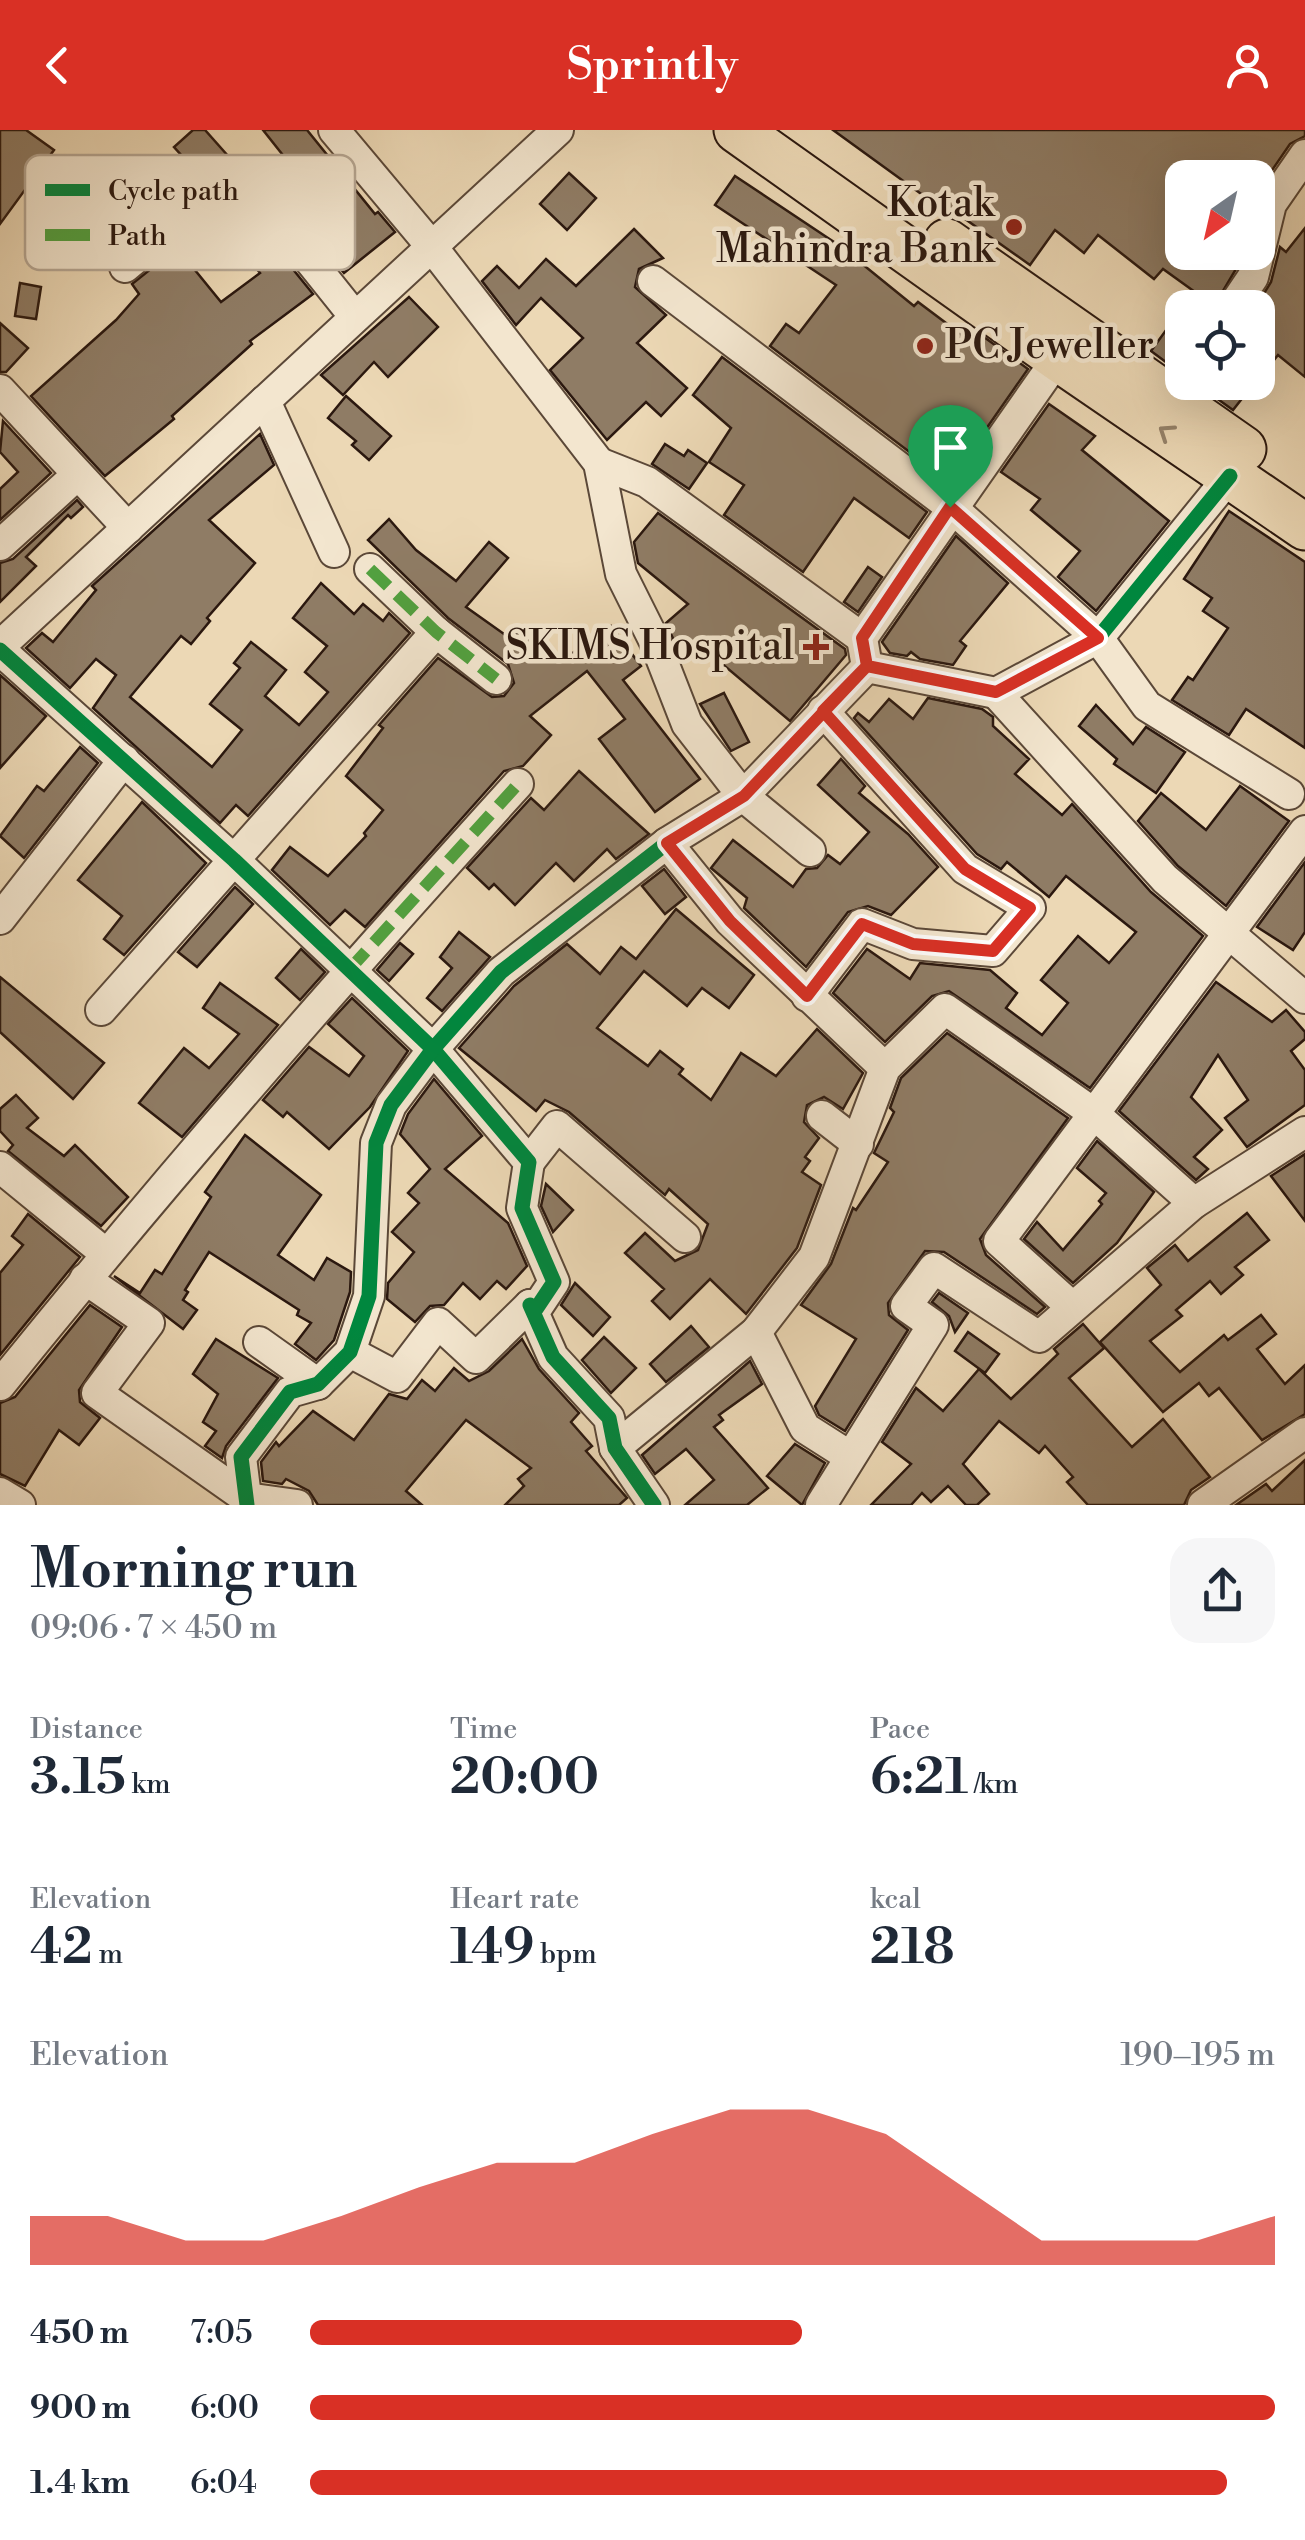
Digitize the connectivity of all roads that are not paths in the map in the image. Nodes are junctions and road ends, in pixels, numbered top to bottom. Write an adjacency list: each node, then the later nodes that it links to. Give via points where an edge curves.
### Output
1 (334, 130): 6 (street)
2 (558, 130): 8 (street)
3 (738, 130): 9 (highway)
4 (786, 130): 9 (highway)
5 (355, 155): 8 (street)
6 (355, 155)
7 (1305, 155): 12 (street, via 1271,204)
8 (432, 247): 13 (street); 19 (street)
9 (938, 254): 14 (highway); 15 (highway)
10 (317, 270): 13 (street)
11 (653, 281): 23 (street)
12 (1244, 290)
13 (355, 318): 18 (street)
14 (1058, 358): 21 (highway, one-way to 14); 23 (street)
15 (1165, 381)
16 (0, 390): 20 (street)
17 (1192, 400): 22 (highway)
18 (265, 401): 25 (street); 27 (street)
19 (600, 463): 32 (street, via 647,482); 39 (street, via 621,574 687,724)
20 (76, 476): 25 (street); 26 (street)
21 (1230, 476): 24 (highway); 30 (street)
22 (1305, 491)
23 (950, 507): 30 (street); 32 (street)
24 (1305, 527)
25 (128, 528): 31 (street)
26 (0, 545)
27 (334, 552)
28 (370, 570): 29 (street)
29 (436, 632): 33 (street); 43 (street)
30 (1098, 638): 34 (street); 38 (street, via 1146,706)
31 (0, 648): 36 (street)
32 (864, 652): 34 (street); 35 (street)
33 (496, 679)
34 (996, 692): 45 (street, via 1151,864)
35 (823, 711): 39 (street); 47 (street, via 965,869 1030,908 993,951 913,944 862,924)
36 (124, 760): 43 (street); 44 (street)
37 (518, 784): 46 (street)
38 (1300, 791)
39 (744, 796): 41 (street); 42 (street)
40 (1305, 830): 45 (street)
41 (667, 843): 47 (street, via 730,921); 50 (street, via 501,972)
42 (810, 850)
43 (234, 860): 46 (street); 49 (street)
44 (3, 909)
45 (1227, 935): 48 (street); 52 (street)
46 (349, 970): 50 (street); 60 (street)
47 (807, 996): 51 (street)
48 (1305, 998)
49 (101, 1010)
50 (433, 1049): 56 (street); 66 (street, via 391,1105 376,1142 368,1296)
51 (885, 1068): 52 (street, via 945,1009); 55 (street)
52 (1092, 1112): 58 (street); 63 (street, via 999,1241)
53 (822, 1116): 55 (street)
54 (1305, 1132): 58 (street)
55 (858, 1144): 64 (street, via 820,1250)
56 (529, 1162): 59 (street, via 557,1126); 62 (street, via 522,1208 554,1282 536,1309)
57 (0, 1167): 60 (street)
58 (1194, 1203): 63 (street)
59 (685, 1238)
60 (106, 1253): 61 (street)
61 (85, 1279): 68 (street); 73 (street, via 150,1324 98,1393)
62 (530, 1305): 66 (street, via 476,1358 438,1323 397,1377); 70 (street, via 554,1357 609,1418)
63 (1072, 1306): 71 (street, via 1039,1338 934,1268 906,1306 932,1325)
64 (756, 1332): 70 (street); 71 (street, via 805,1428)
65 (259, 1342): 67 (street)
66 (350, 1352): 67 (street)
67 (318, 1384): 73 (street, via 290,1392 241,1457)
68 (0, 1385)
69 (1305, 1434): 78 (street)
70 (615, 1448): 76 (street)
71 (850, 1456): 77 (street)
72 (0, 1493): 74 (street)
73 (246, 1501): 75 (street)
74 (20, 1505)
75 (297, 1505)
76 (654, 1505)
77 (821, 1505)
78 (1203, 1505)

